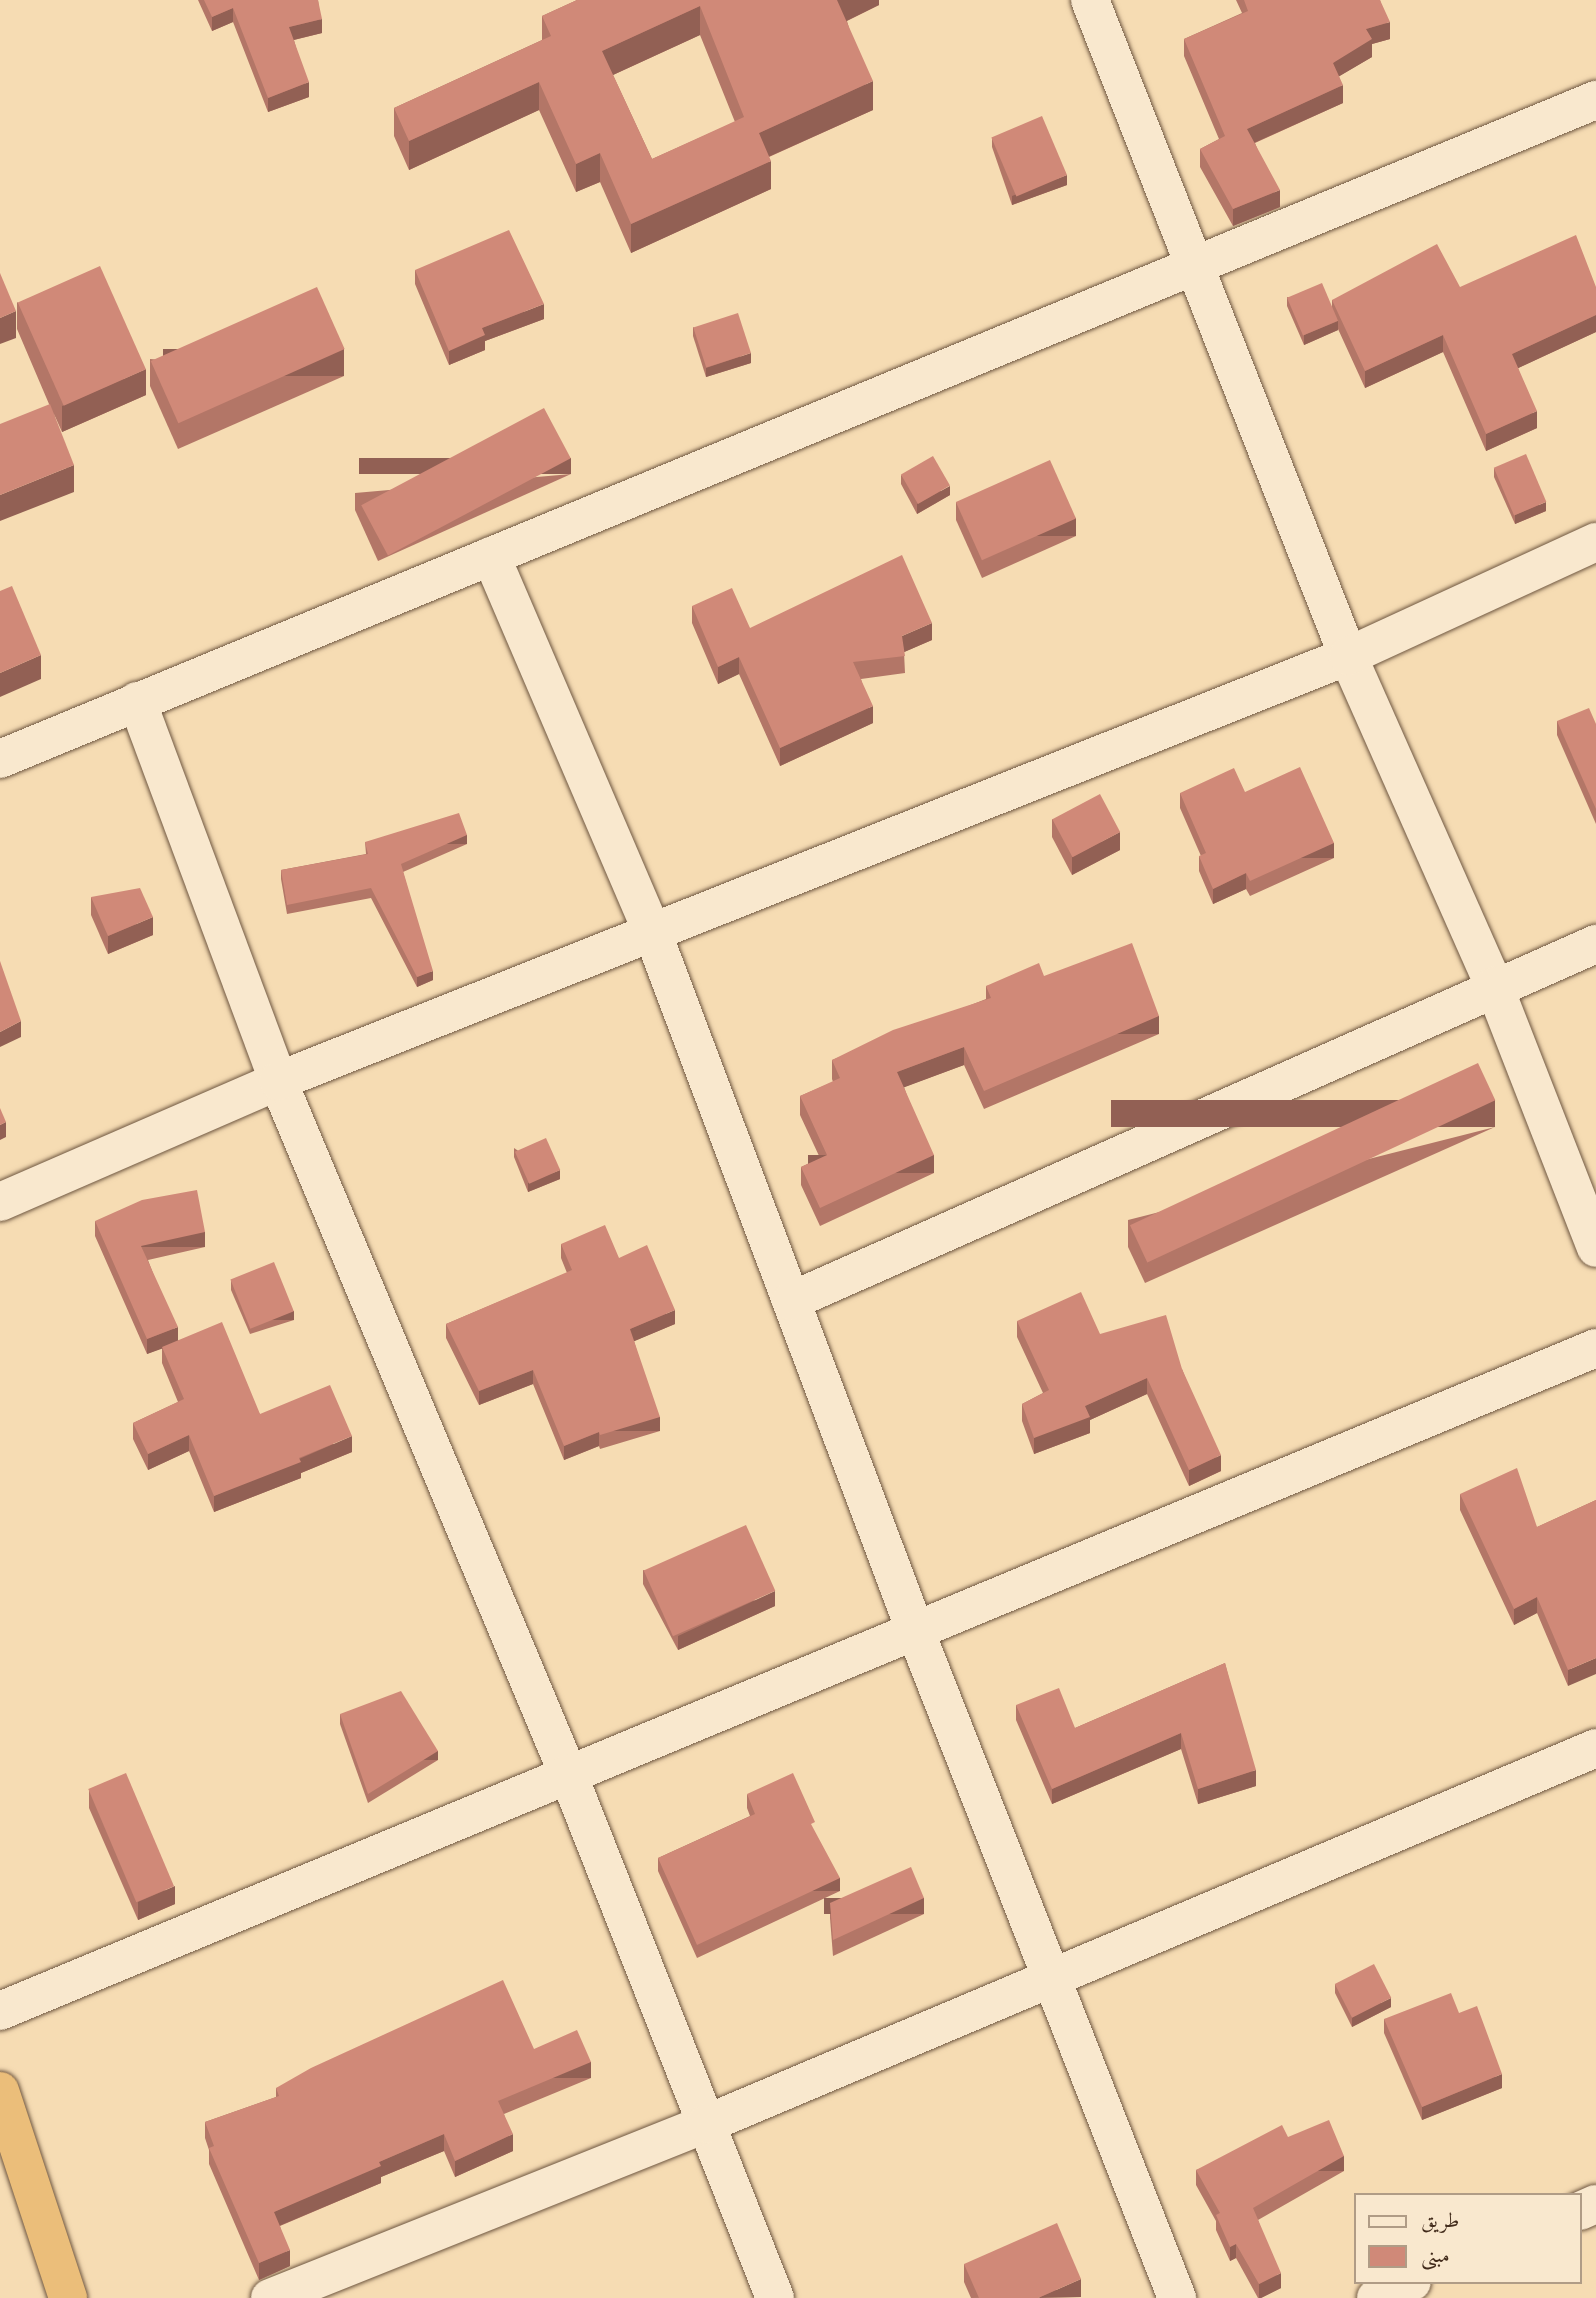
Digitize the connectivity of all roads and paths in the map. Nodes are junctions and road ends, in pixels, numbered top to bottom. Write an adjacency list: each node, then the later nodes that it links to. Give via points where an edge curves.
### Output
1 (1090, 0): 3 (street)
2 (1596, 100): 3 (street)
3 (1194, 265): 5 (street); 6 (street)
4 (1596, 542): 6 (street)
5 (491, 556): 7 (street); 9 (street)
6 (1348, 656): 9 (street); 11 (street)
7 (137, 701): 8 (street); 12 (street)
8 (0, 759)
9 (653, 934): 12 (street); 15 (street)
10 (1596, 944): 11 (street)
11 (1494, 986): 14 (street); 15 (street)
12 (278, 1081): 13 (street); 19 (street)
13 (0, 1202)
14 (1596, 1248)
15 (791, 1301): 17 (street)
16 (1596, 1348): 17 (street)
17 (915, 1630): 19 (street); 20 (street)
18 (1596, 1748): 20 (street)
19 (568, 1774): 21 (street); 23 (street)
20 (1052, 1980): 23 (street); 28 (street)
21 (0, 2011)
22 (0, 2091): 25 (highway)
23 (706, 2124): 26 (street); 27 (street)
24 (1408, 2284): 29 (street)
25 (68, 2298)
26 (270, 2298)
27 (775, 2298)
28 (1177, 2298)
29 (1376, 2298)

